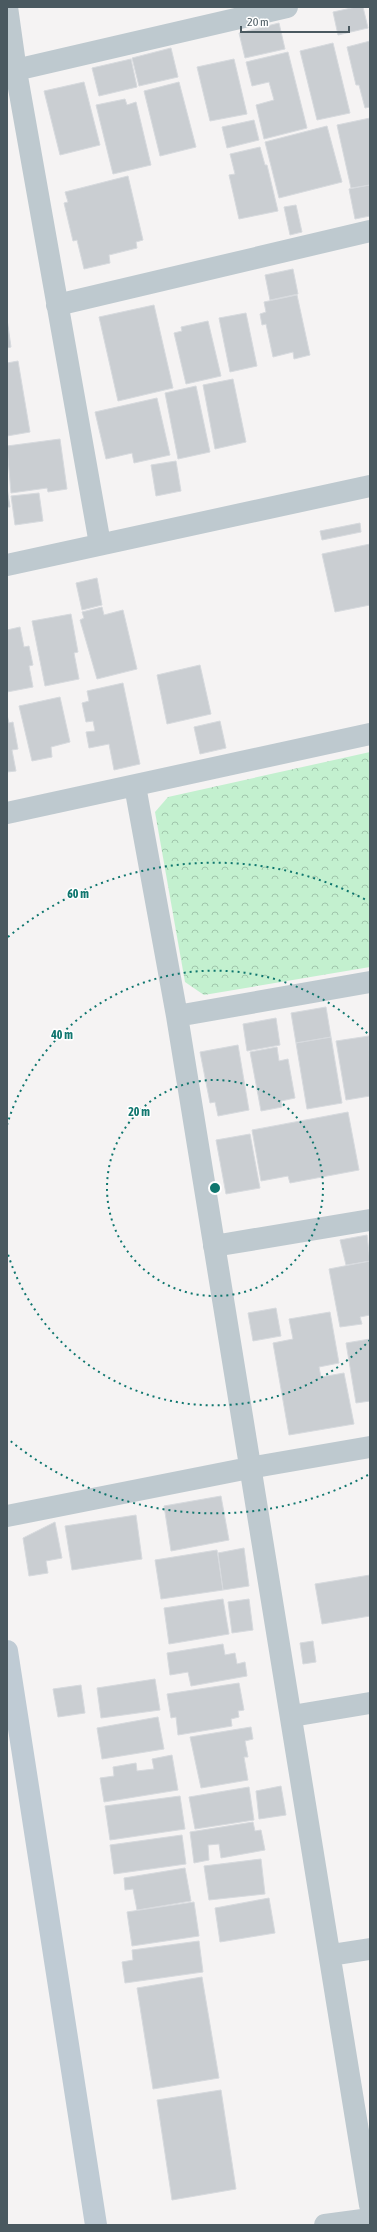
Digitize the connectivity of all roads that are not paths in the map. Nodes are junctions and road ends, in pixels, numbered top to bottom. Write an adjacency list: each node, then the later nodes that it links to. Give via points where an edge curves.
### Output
1 (7, 7): 3 (street)
2 (287, 7): 3 (street)
3 (11, 72): 5 (street)
4 (370, 231): 5 (street)
5 (57, 305): 7 (street)
6 (370, 486): 7 (street)
7 (100, 544): 8 (street)
8 (7, 565)
9 (370, 734): 10 (street)
10 (135, 786): 11 (street); 13 (street)
11 (7, 813)
12 (370, 982): 13 (street)
13 (177, 1016): 15 (street)
14 (370, 1220): 15 (street)
15 (214, 1246): 17 (street)
16 (370, 1447): 17 (street)
17 (249, 1468): 18 (street); 21 (street)
18 (7, 1516)
19 (7, 1651): 26 (street)
20 (370, 1702): 21 (street)
21 (292, 1716): 23 (street)
22 (370, 1949): 23 (street)
23 (331, 1956): 24 (street)
24 (370, 2205)
25 (370, 2219): 27 (street)
26 (96, 2225)
27 (325, 2225)

